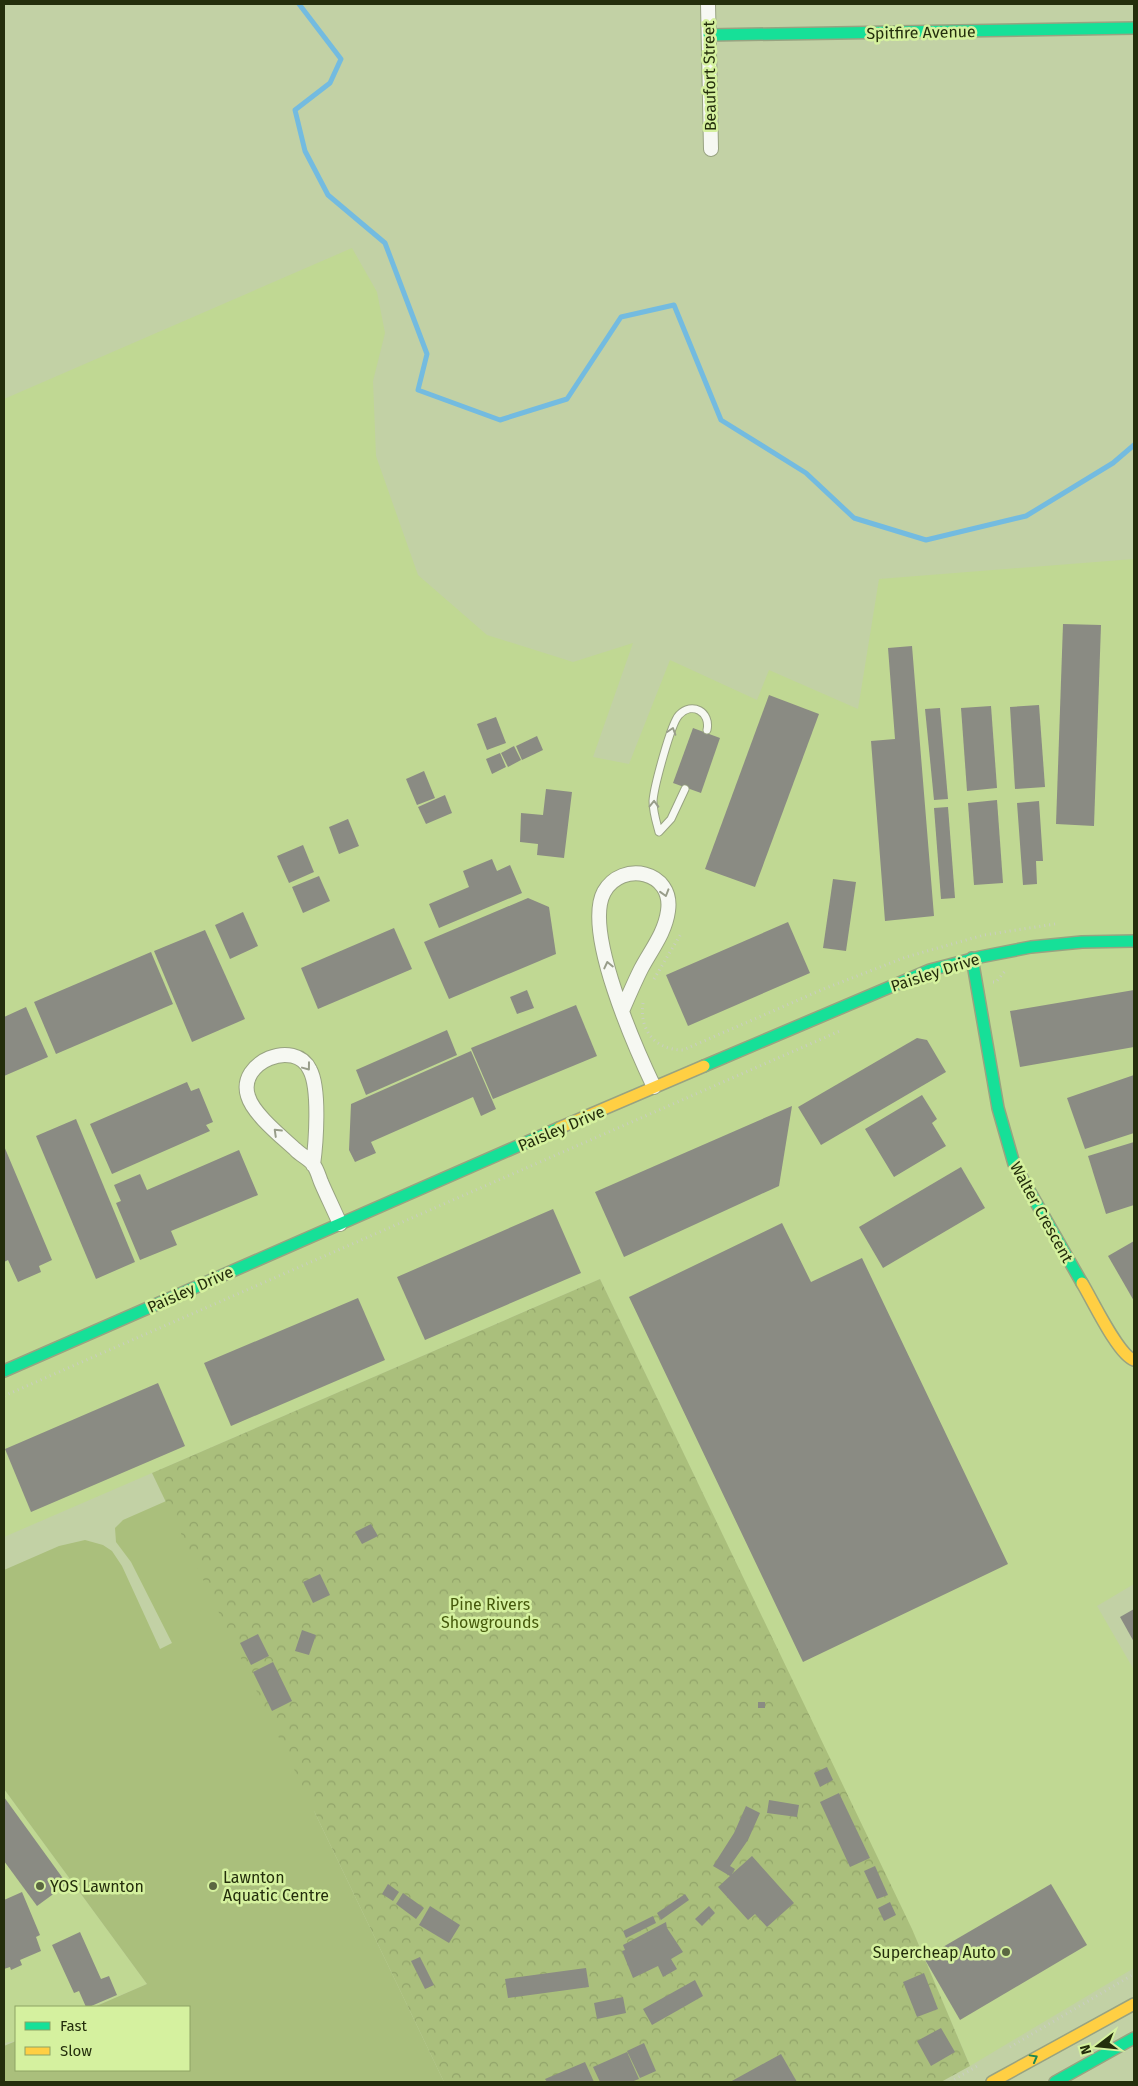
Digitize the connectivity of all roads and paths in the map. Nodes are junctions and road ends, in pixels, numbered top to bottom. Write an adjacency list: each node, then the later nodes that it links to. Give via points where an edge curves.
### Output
1 (708, 4): 3 (street, Beaufort Street)
2 (1134, 28): 3 (main road, Spitfire Avenue)
3 (709, 35): 4 (street, Beaufort Street)
4 (711, 149)
5 (707, 730): 6 (lane, one-way to 5, via 671,819 658,832 653,800 676,718 685,710 698,709 707,717)
6 (685, 789)
7 (1055, 924): 14 (path, via 984,935 906,957 683,1050 665,1048 649,1034 642,1010)
8 (682, 932): 12 (path)
9 (1134, 940): 10 (main road, Paisley Drive, via 1070,942)
10 (972, 958): 13 (main road, Walter Crescent); 17 (main road, Paisley Drive, via 888,986)
11 (1013, 968): 13 (path, via 1005,970 996,982)
12 (652, 982)
13 (976, 987): 20 (main road, Walter Crescent, via 998,1108 1014,1164 1118,1345 1128,1358)
14 (645, 996)
15 (622, 1011): 15 (street, one-way to 15, via 613,989 602,941 599,908 605,891 614,881 626,874 640,873 662,882 669,909 657,943); 17 (street)
16 (840, 1031): 22 (path)
17 (654, 1087): 19 (main road, Paisley Drive)
18 (314, 1165): 18 (street, one-way to 18, via 261,1116 247,1095 248,1077 253,1068 273,1056 296,1057 311,1070 315,1090); 19 (street)
19 (340, 1224): 21 (main road, Paisley Drive)
20 (1134, 1360)
21 (4, 1371)
22 (4, 1396)
23 (1134, 1974): 26 (path)
24 (1134, 2004): 29 (main road, one-way to 24)
25 (1134, 2038): 30 (main road)
26 (1008, 2048)
27 (983, 2063): 28 (path)
28 (950, 2082)
29 (992, 2082)
30 (1055, 2082)

